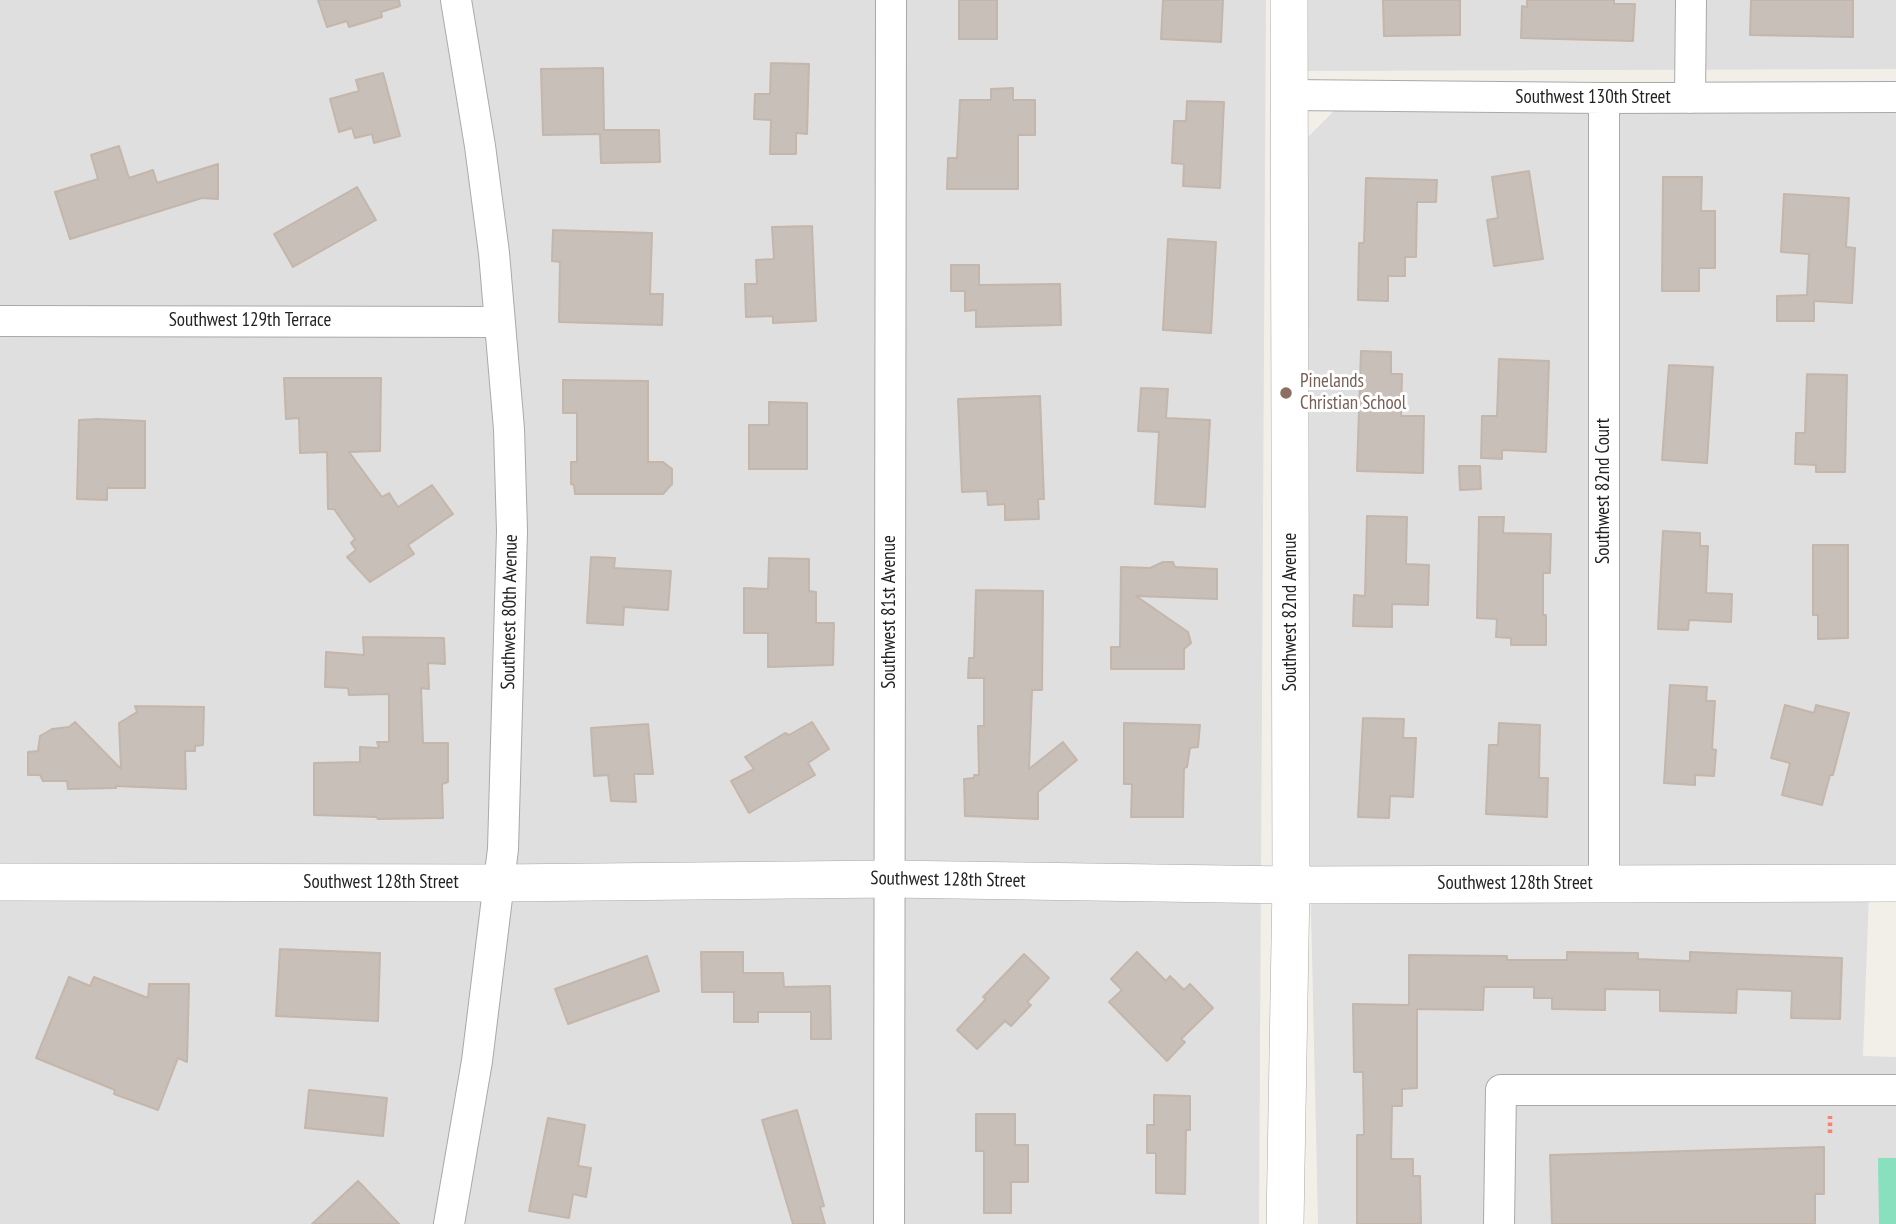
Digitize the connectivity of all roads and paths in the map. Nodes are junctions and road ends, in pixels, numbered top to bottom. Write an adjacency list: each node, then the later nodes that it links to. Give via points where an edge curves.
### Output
1 (456, 0): 10 (street, Southwest 80th Avenue, via 483,173)
2 (891, 0): 11 (street, Southwest 81st Avenue)
3 (1289, 0): 5 (street, Southwest 82nd Avenue)
4 (1691, 0): 8 (street)
5 (1290, 95): 7 (street, Southwest 130th Street); 16 (street, Southwest 82nd Avenue)
6 (1896, 97): 8 (street, Southwest 130th Street)
7 (1604, 98): 8 (street, Southwest 130th Street); 15 (street, Southwest 82nd Court)
8 (1690, 98)
9 (0, 321): 10 (street, Southwest 129th Terrace)
10 (499, 322): 13 (street, Southwest 80th Avenue, via 512,531)
11 (890, 879): 13 (street, Southwest 128th Street); 16 (street, Southwest 128th Street); 19 (street, Southwest 81st Avenue)
12 (0, 882): 13 (street, Southwest 128th Street)
13 (499, 883): 18 (street, Southwest 80th Avenue, via 477,1061)
14 (1896, 883): 15 (street, Southwest 128th Street)
15 (1604, 884): 16 (street, Southwest 128th Street)
16 (1291, 885): 20 (street, Southwest 82nd Avenue)
17 (1896, 1090): 21 (street, via 1501,1090)
18 (450, 1224)
19 (889, 1224)
20 (1285, 1224)
21 (1500, 1224)

